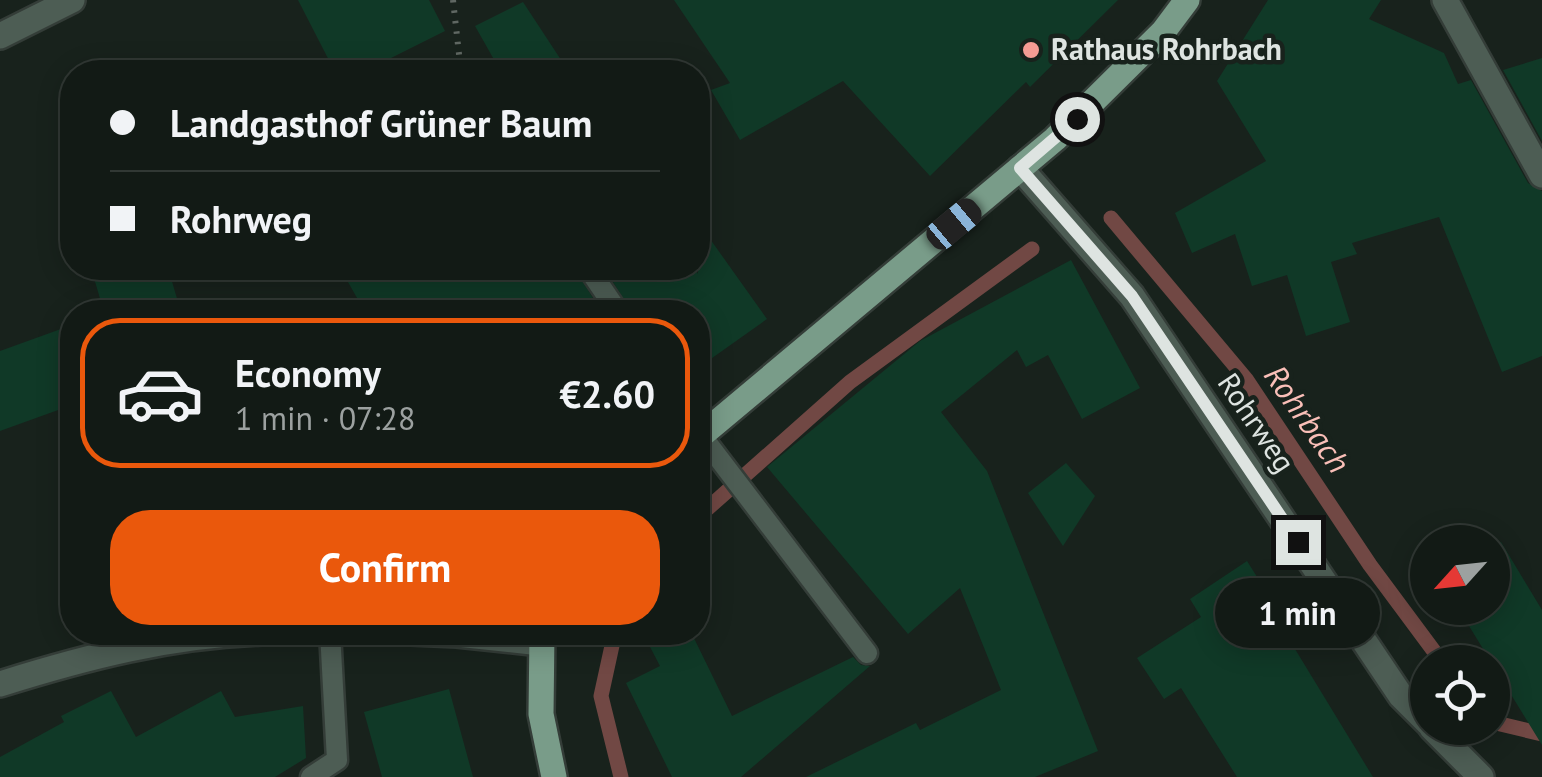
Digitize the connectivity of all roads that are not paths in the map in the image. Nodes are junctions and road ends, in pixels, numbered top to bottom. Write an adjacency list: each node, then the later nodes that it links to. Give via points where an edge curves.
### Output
1 (72, 0): 4 (street)
2 (1187, 0): 5 (main road, via 1099,98)
3 (1445, 0): 6 (street)
4 (0, 36)
5 (1020, 168): 7 (main road); 14 (street, Rohrweg, via 1132,296)
6 (1542, 175)
7 (710, 425)
8 (710, 449): 12 (lane)
9 (147, 645): 13 (street)
10 (331, 645): 16 (lane, via 337,760)
11 (542, 645): 17 (main road, via 542,714)
12 (867, 653)
13 (0, 684)
14 (1410, 705)
15 (1450, 745): 18 (street, Rohrweg)
16 (310, 777)
17 (554, 777)
18 (1481, 777)

